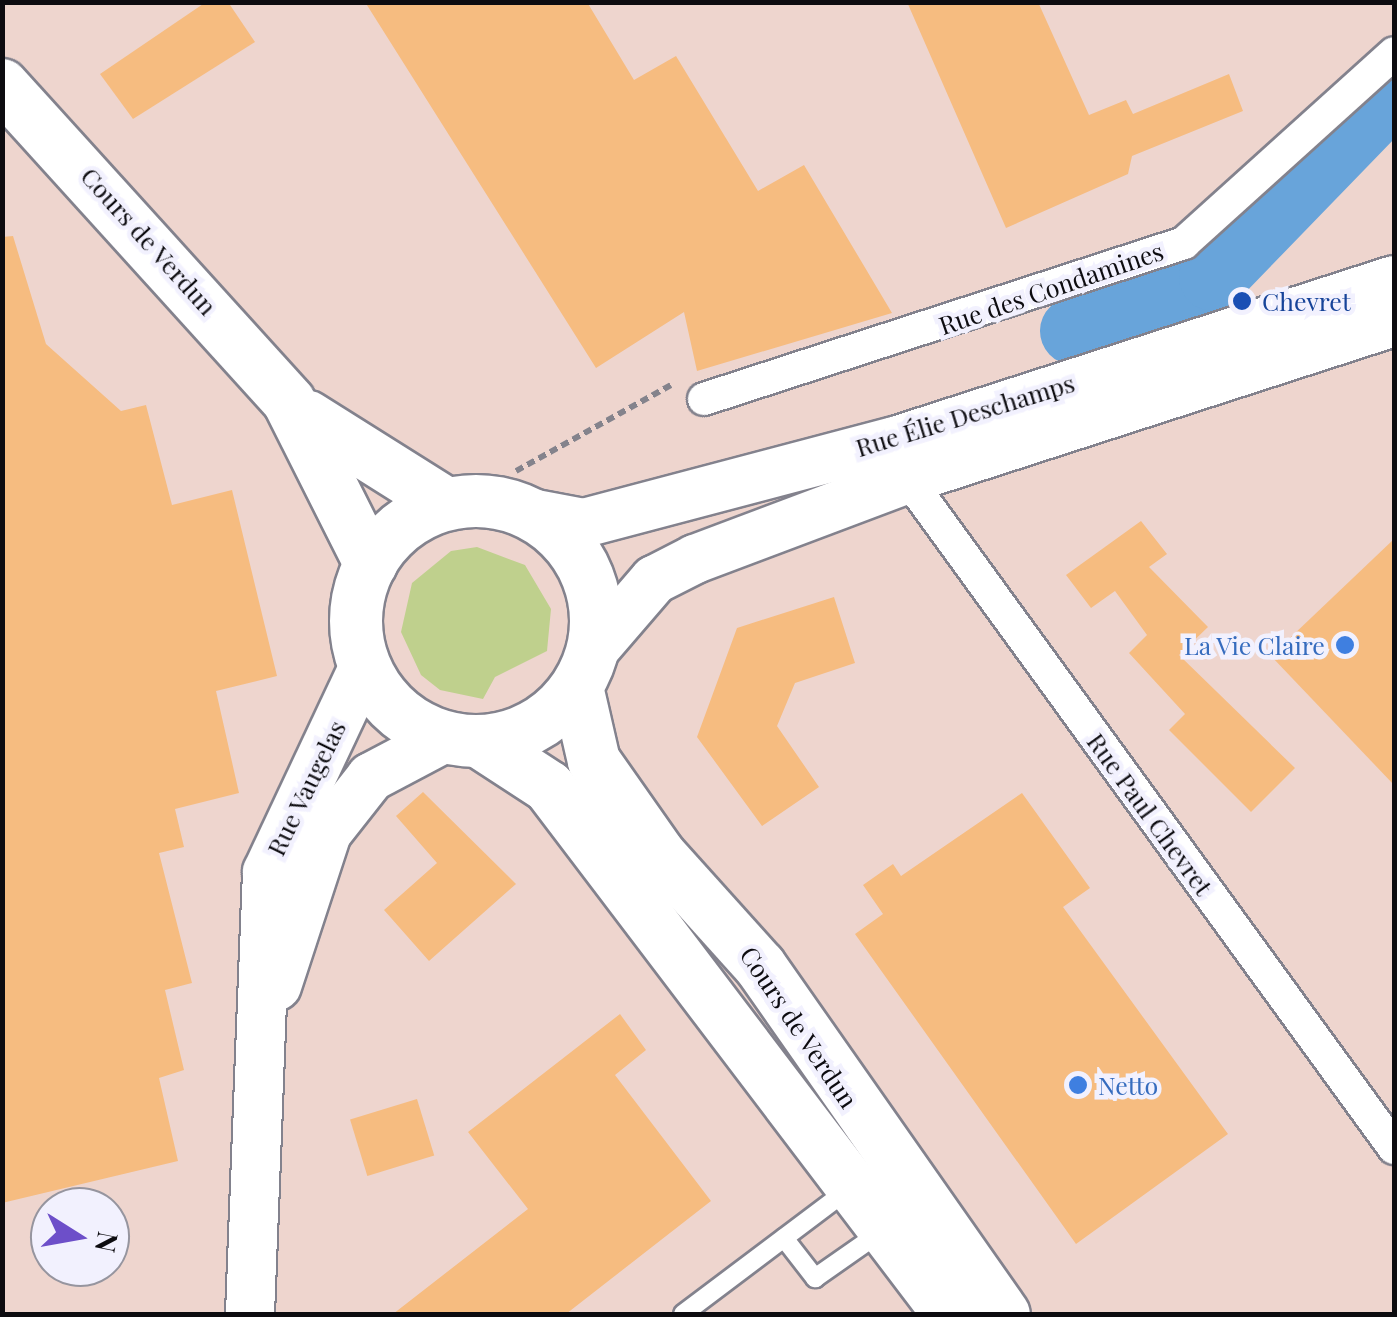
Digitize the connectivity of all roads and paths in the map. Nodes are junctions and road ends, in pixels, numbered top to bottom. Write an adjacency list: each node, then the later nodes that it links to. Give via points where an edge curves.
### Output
1 (1394, 53): 5 (street, Rue des Condamines, via 1184,243)
2 (2, 85): 6 (main road, Cours de Verdun, via 172,262)
3 (1394, 280): 8 (main road, Rue Élie Deschamps, via 898,440 584,523)
4 (1394, 322): 7 (main road, Rue Élie Deschamps)
5 (704, 399): 8 (path, via 672,385 510,474)
6 (289, 402): 8 (main road, Cours de Verdun, via 378,468); 9 (main road, Cours de Verdun)
7 (908, 479): 11 (main road, Rue Élie Deschamps, via 654,580); 14 (street, Rue Paul Chevret)
8 (489, 506): 9 (main road, via 405,524); 11 (main road, via 564,538 587,573)
9 (371, 564): 10 (main road, via 356,628)
10 (364, 666): 12 (main road, via 385,700); 13 (main road, Rue Vaugelas, via 267,872 258,934)
11 (585, 669): 12 (main road, via 551,716); 21 (main road, Cours de Verdun, via 594,762 660,855 760,966)
12 (462, 740): 13 (main road, Rue Vaugelas, via 371,777 327,833); 15 (main road, Cours de Verdun, via 549,787)
13 (265, 1033): 18 (main road, Rue Vaugelas)
14 (1394, 1148)
15 (854, 1185): 16 (main road, Cours de Verdun); 17 (lane)
16 (886, 1228): 17 (lane, via 815,1278); 20 (main road, Cours de Verdun)
17 (784, 1238): 19 (lane)
18 (250, 1314)
19 (683, 1314)
20 (949, 1314)
21 (1004, 1314)

